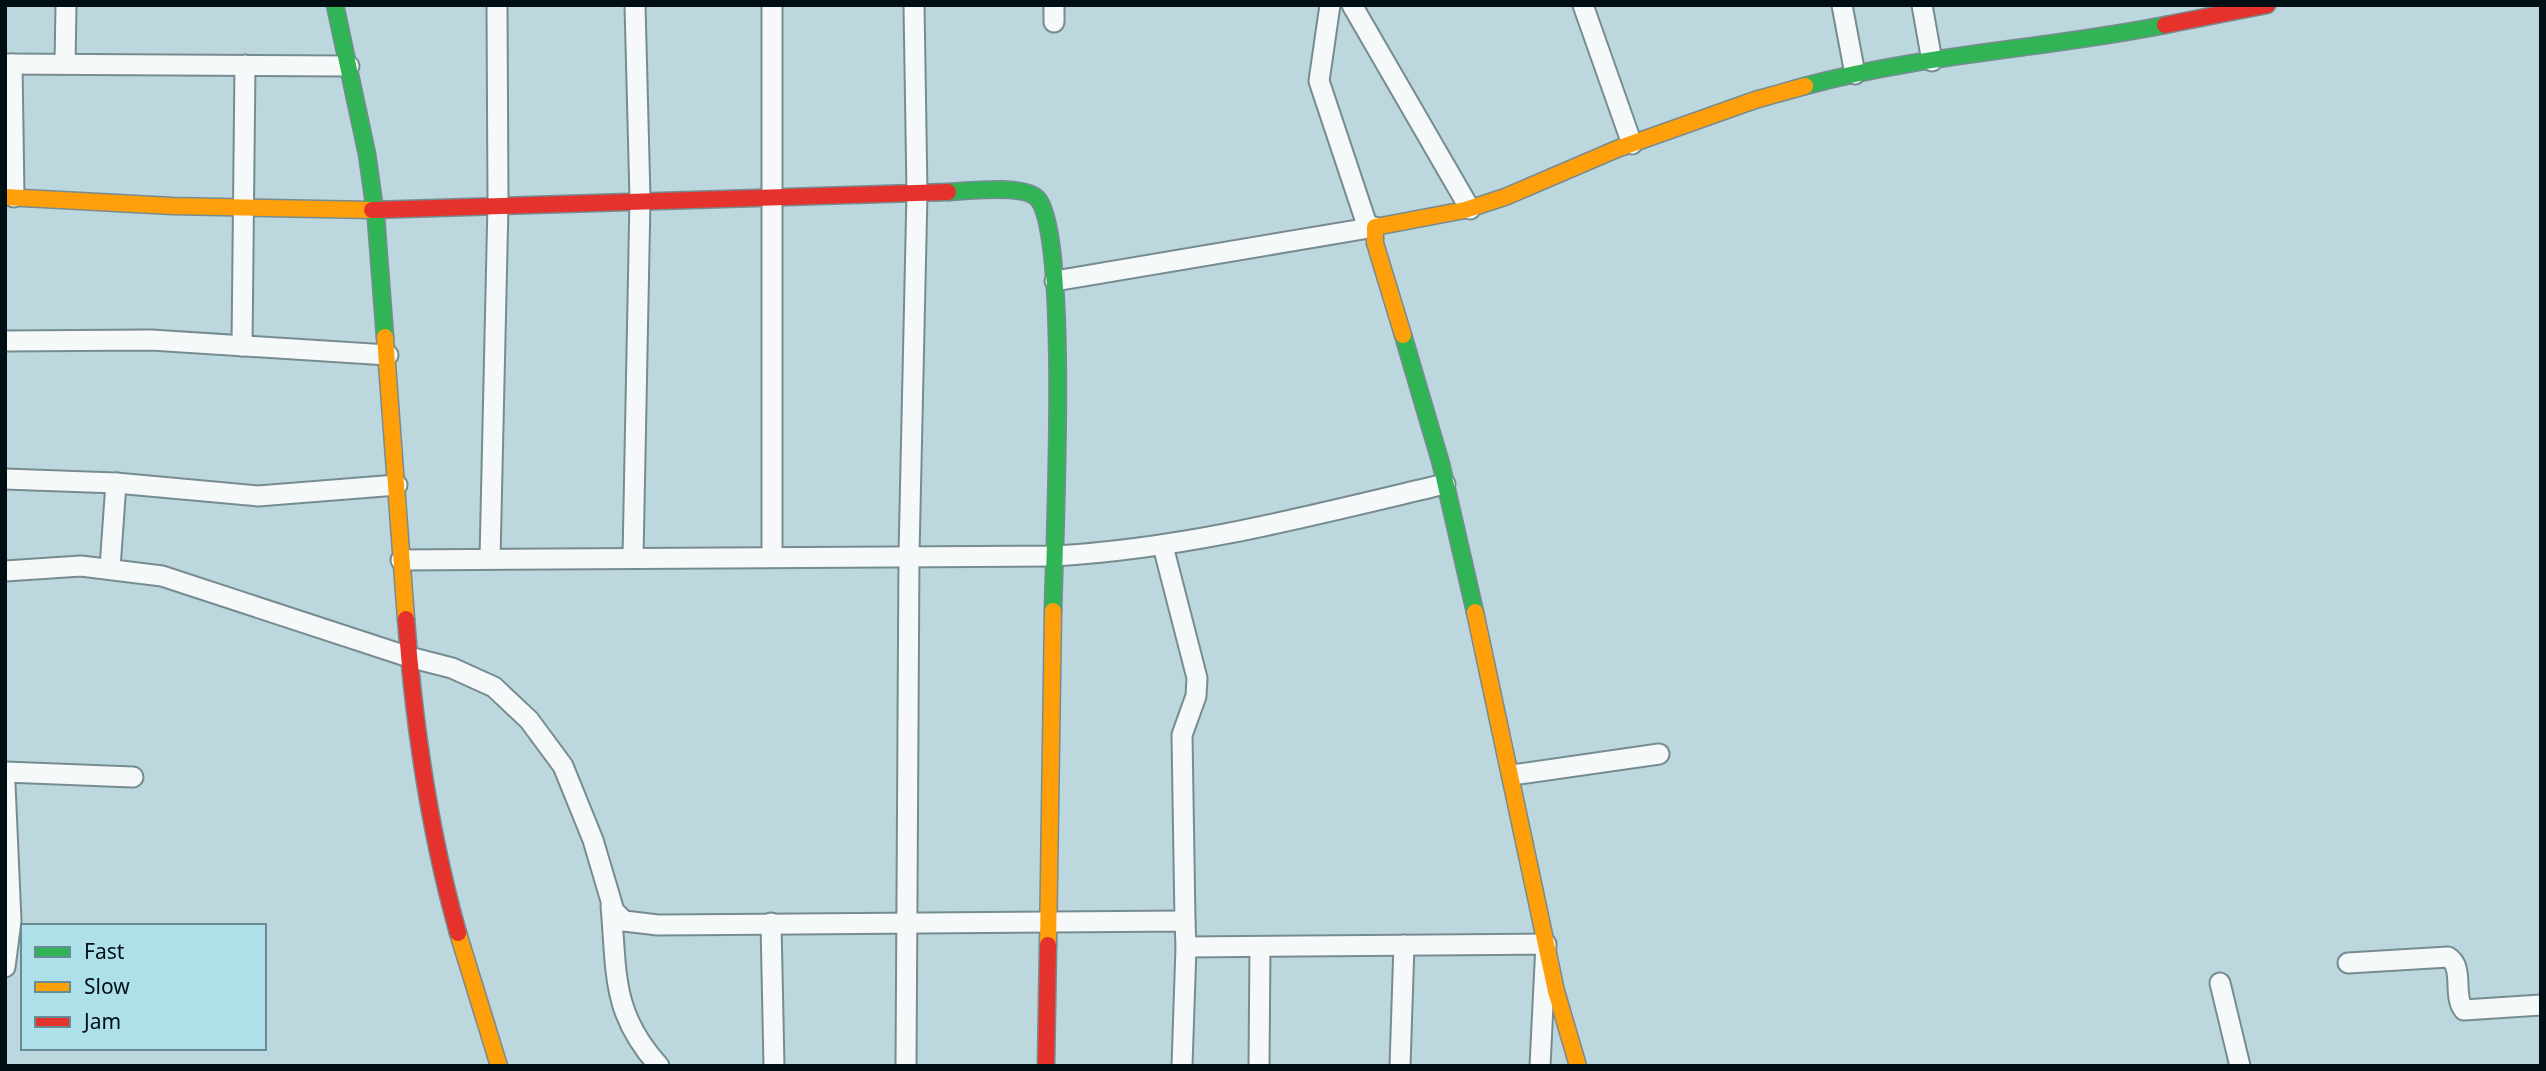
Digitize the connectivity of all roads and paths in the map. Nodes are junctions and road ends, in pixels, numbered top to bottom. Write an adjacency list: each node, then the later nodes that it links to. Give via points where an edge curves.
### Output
1 (66, 5): 15 (street)
2 (335, 5): 17 (street)
3 (497, 5): 24 (street)
4 (635, 5): 23 (street)
5 (772, 5): 22 (street)
6 (914, 5): 20 (street)
7 (1330, 5): 28 (street, via 1319,81)
8 (1352, 5): 26 (street)
9 (1583, 5): 19 (street)
10 (1842, 5): 18 (street)
11 (1922, 5): 13 (street)
12 (2267, 5): 13 (street, via 2091,40)
13 (1932, 61): 18 (street)
14 (8, 64): 15 (street); 21 (street)
15 (65, 64): 16 (street)
16 (245, 65): 17 (street); 25 (street)
17 (349, 66): 27 (street)
18 (1855, 74): 19 (street, via 1755,100)
19 (1632, 144): 26 (street)
20 (917, 193): 22 (street); 29 (street, via 1014,190 1033,194 1040,200 1045,219); 38 (street)
21 (10, 197): 25 (street)
22 (774, 197): 23 (street); 40 (street)
23 (640, 200): 24 (street); 41 (street)
24 (498, 204): 27 (street); 42 (street)
25 (244, 208): 27 (street); 31 (street)
26 (1470, 209): 28 (street)
27 (374, 210): 32 (street)
28 (1372, 228): 29 (street); 35 (street)
29 (1055, 281): 39 (street)
30 (5, 341): 31 (street, via 150,340)
31 (242, 346): 32 (street)
32 (388, 355): 36 (street)
33 (5, 479): 34 (street)
34 (116, 483): 36 (street, via 258,496); 44 (street)
35 (1445, 484): 37 (street); 49 (street)
36 (397, 485): 43 (street)
37 (1163, 547): 39 (street); 54 (street, via 1197,678 1196,696 1182,735)
38 (909, 555): 39 (street); 40 (street); 57 (street)
39 (1055, 556): 56 (street)
40 (772, 557): 41 (street)
41 (633, 558): 42 (street)
42 (490, 559): 43 (street)
43 (401, 560): 46 (street)
44 (110, 568): 45 (street); 46 (street, via 162,576)
45 (5, 571)
46 (409, 657): 52 (street, via 452,668 494,687 529,720 563,766 593,840); 66 (street, via 438,859)
47 (1659, 754): 49 (street)
48 (5, 772): 50 (street)
49 (1512, 775): 58 (street)
50 (133, 777)
51 (5, 784): 53 (street)
52 (611, 906): 55 (street, via 624,921 639,925); 67 (street, via 624,1015 631,1032)
53 (8, 920): 63 (street)
54 (1185, 921): 56 (street); 60 (street)
55 (771, 923): 57 (street); 68 (street)
56 (1048, 923): 57 (street); 70 (street)
57 (906, 924): 69 (street)
58 (1546, 944): 59 (street); 74 (street); 75 (street)
59 (1404, 945): 61 (street); 73 (street)
60 (1186, 947): 61 (street); 71 (street)
61 (1260, 947): 72 (street)
62 (2348, 963): 65 (street, via 2448,957 2455,964 2464,1010)
63 (5, 967)
64 (2220, 983): 76 (street)
65 (2541, 1005)
66 (499, 1066)
67 (659, 1066)
68 (774, 1066)
69 (906, 1066)
70 (1046, 1066)
71 (1182, 1066)
72 (1259, 1066)
73 (1399, 1066)
74 (1540, 1066)
75 (1578, 1066)
76 (2240, 1066)

